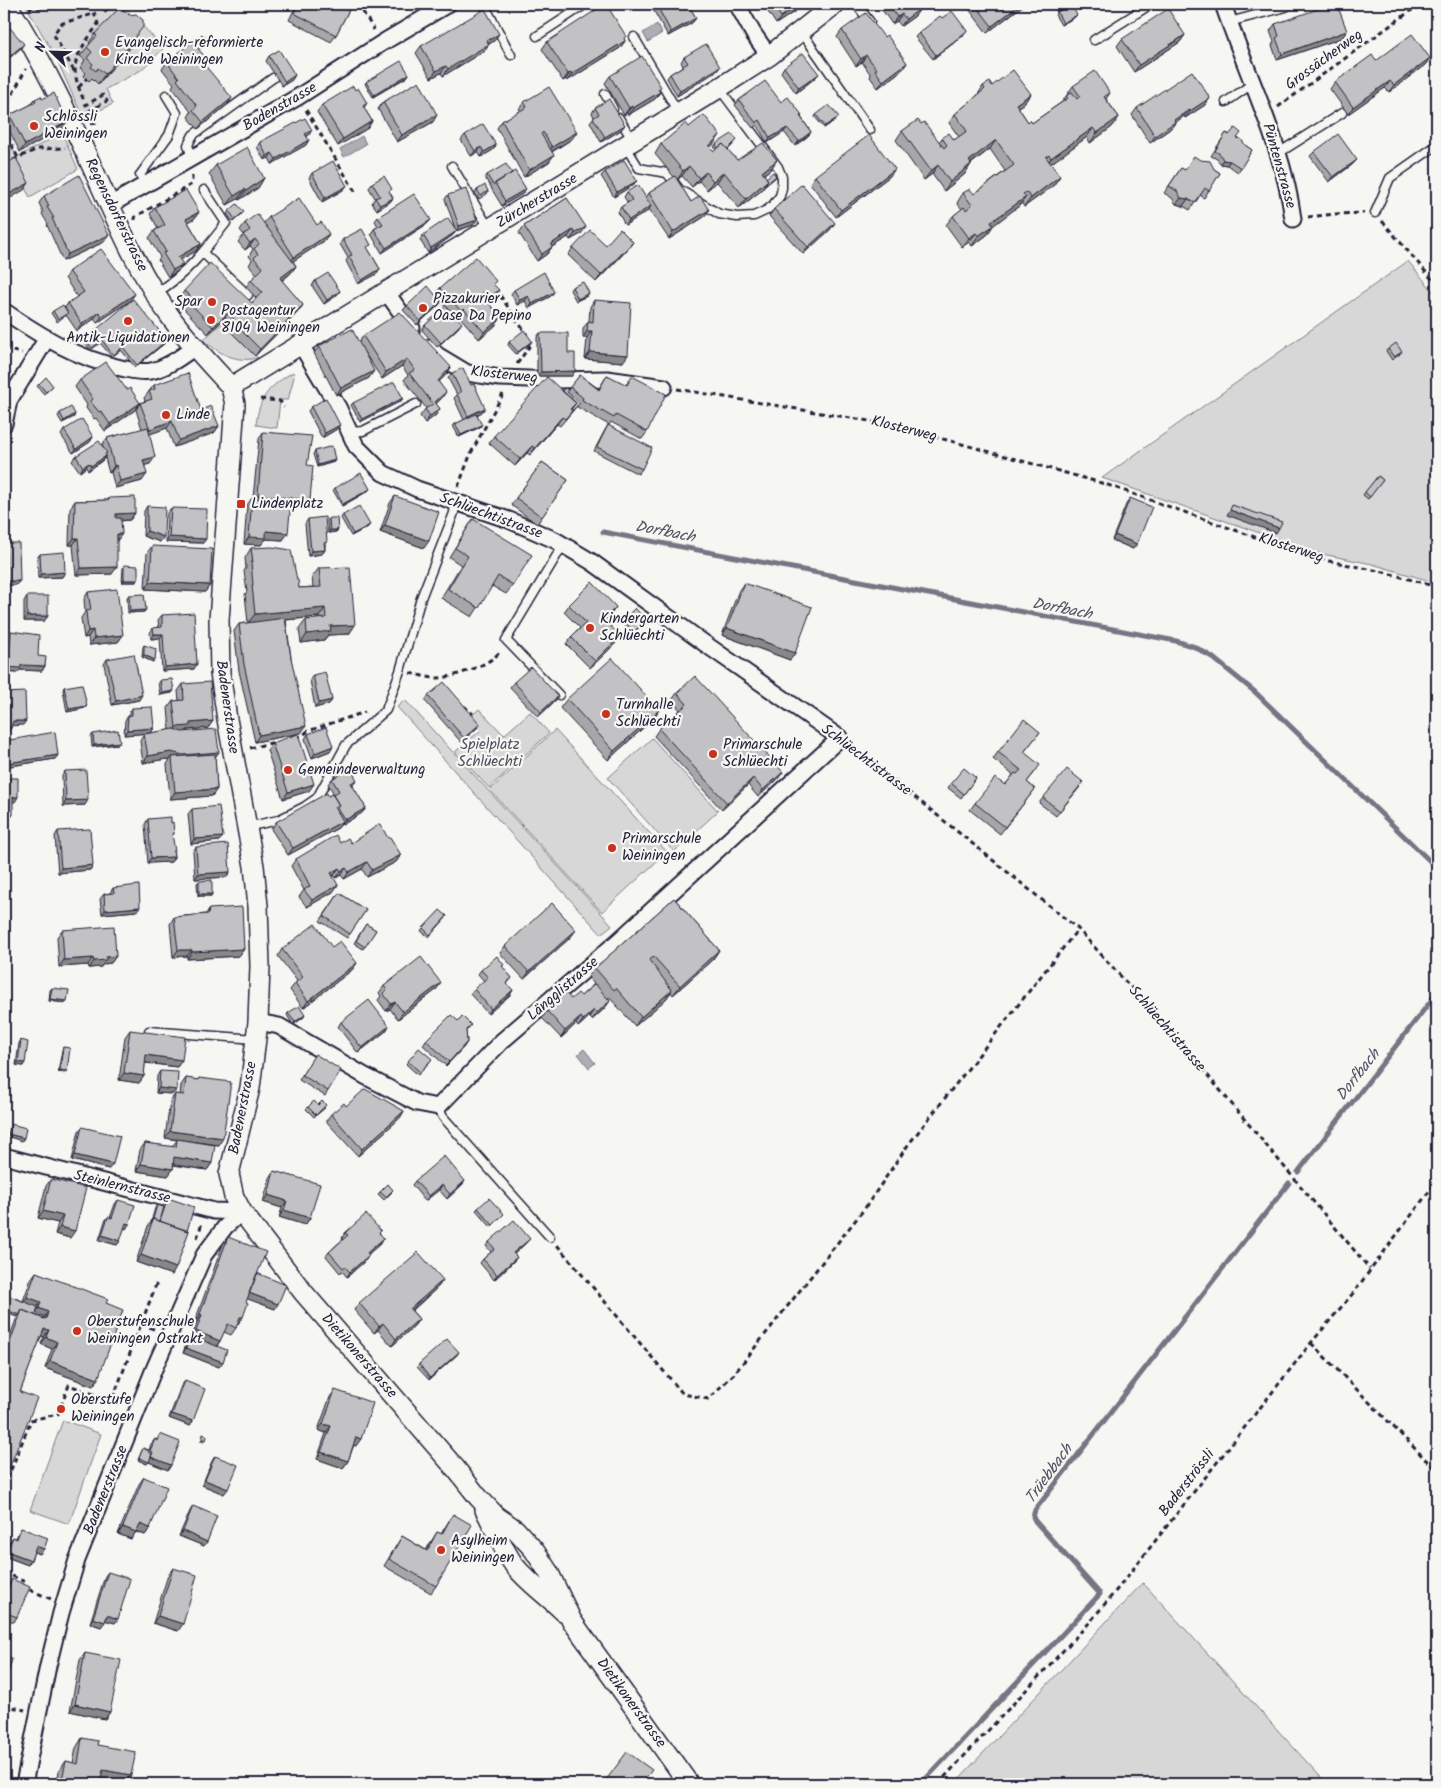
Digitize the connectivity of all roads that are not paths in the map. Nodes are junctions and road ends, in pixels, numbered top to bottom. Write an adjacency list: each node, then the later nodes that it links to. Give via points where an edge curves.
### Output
1 (7, 4): 35 (street, Regensdorferstrasse, via 42,62)
2 (448, 4): 31 (street, Bodenstrasse)
3 (484, 4): 17 (lane)
4 (586, 4): 14 (lane)
5 (737, 4): 18 (street)
6 (835, 4): 13 (street, Zürcherstrasse)
7 (856, 4): 12 (lane)
8 (1151, 4): 16 (lane)
9 (1223, 4): 11 (street, Püntenstrasse)
10 (1286, 7): 11 (lane)
11 (1229, 22): 20 (street, Püntenstrasse)
12 (874, 26)
13 (801, 31): 18 (street, Zürcherstrasse); 27 (lane)
14 (537, 36)
15 (634, 37): 26 (lane)
16 (1094, 40)
17 (510, 55)
18 (769, 56): 21 (street, Zürcherstrasse)
19 (273, 78): 31 (lane, via 194,135 188,145)
20 (1252, 84): 24 (lane); 30 (street, Püntenstrasse)
21 (719, 88): 26 (street, Zürcherstrasse); 28 (lane, via 778,167 782,177 780,196 768,210 754,216 719,214 680,190 667,174 639,168)
22 (605, 94): 28 (lane)
23 (166, 95): 33 (lane, via 177,113 169,135 140,175)
24 (1226, 102)
25 (1342, 113): 30 (lane)
26 (678, 114): 28 (street, Zürcherstrasse)
27 (870, 130)
28 (630, 145): 38 (street, Zürcherstrasse)
29 (1437, 145): 36 (lane, via 1390,178)
30 (1277, 154): 37 (street, Püntenstrasse)
31 (192, 163): 33 (street, Bodenstrasse)
32 (452, 166): 38 (lane)
33 (146, 184): 35 (street, Bodenstrasse)
34 (204, 190): 39 (lane, via 226,223)
35 (110, 205): 40 (street, Regensdorferstrasse)
36 (1375, 213)
37 (1294, 219)
38 (490, 230): 41 (street, Zürcherstrasse)
39 (203, 253): 40 (lane, via 172,283); 42 (lane)
40 (156, 293): 46 (street, Regensdorferstrasse)
41 (387, 293): 45 (street, Zürcherstrasse); 48 (street, Klosterweg, via 406,322 437,355 467,374 555,380 607,379)
42 (248, 295)
43 (4, 311): 44 (street)
44 (47, 338): 46 (street, via 81,357 136,371 152,371 172,363); 50 (street)
45 (301, 345): 47 (street, Zürcherstrasse); 52 (street, Schlüechtistrasse)
46 (194, 347): 47 (street, Regensdorferstrasse)
47 (231, 387): 57 (street, Badenerstrasse, via 235,404 220,620 220,673)
48 (664, 387)
49 (416, 404): 52 (lane, via 363,431)
50 (6, 405): 51 (street)
51 (4, 424)
52 (351, 432): 53 (street, Schlüechtistrasse, via 356,446 383,473)
53 (455, 502): 54 (street, Schlüechtistrasse, via 509,520); 57 (lane, via 454,513 421,598 386,710 346,745 317,798 278,820)
54 (563, 545): 55 (lane, via 506,640); 56 (street, Schlüechtistrasse, via 592,562)
55 (559, 695)
56 (840, 738): 60 (street, Längglistrasse, via 616,943 502,1041)
57 (247, 827): 59 (street, Badenerstrasse, via 258,906)
58 (148, 1031): 59 (lane)
59 (257, 1031): 60 (street, via 279,1026 417,1104); 62 (street, Badenerstrasse, via 248,1097 229,1174 234,1197)
60 (438, 1107): 63 (lane, via 443,1117)
61 (4, 1156): 62 (street, Steinlernstrasse, via 214,1211)
62 (242, 1212): 64 (street, Badenerstrasse, via 211,1244 198,1269 78,1560 48,1666); 65 (street, Dietikonerstrasse, via 303,1292 478,1497 534,1550 572,1621)
63 (550, 1237)
64 (24, 1784)
65 (689, 1784)

